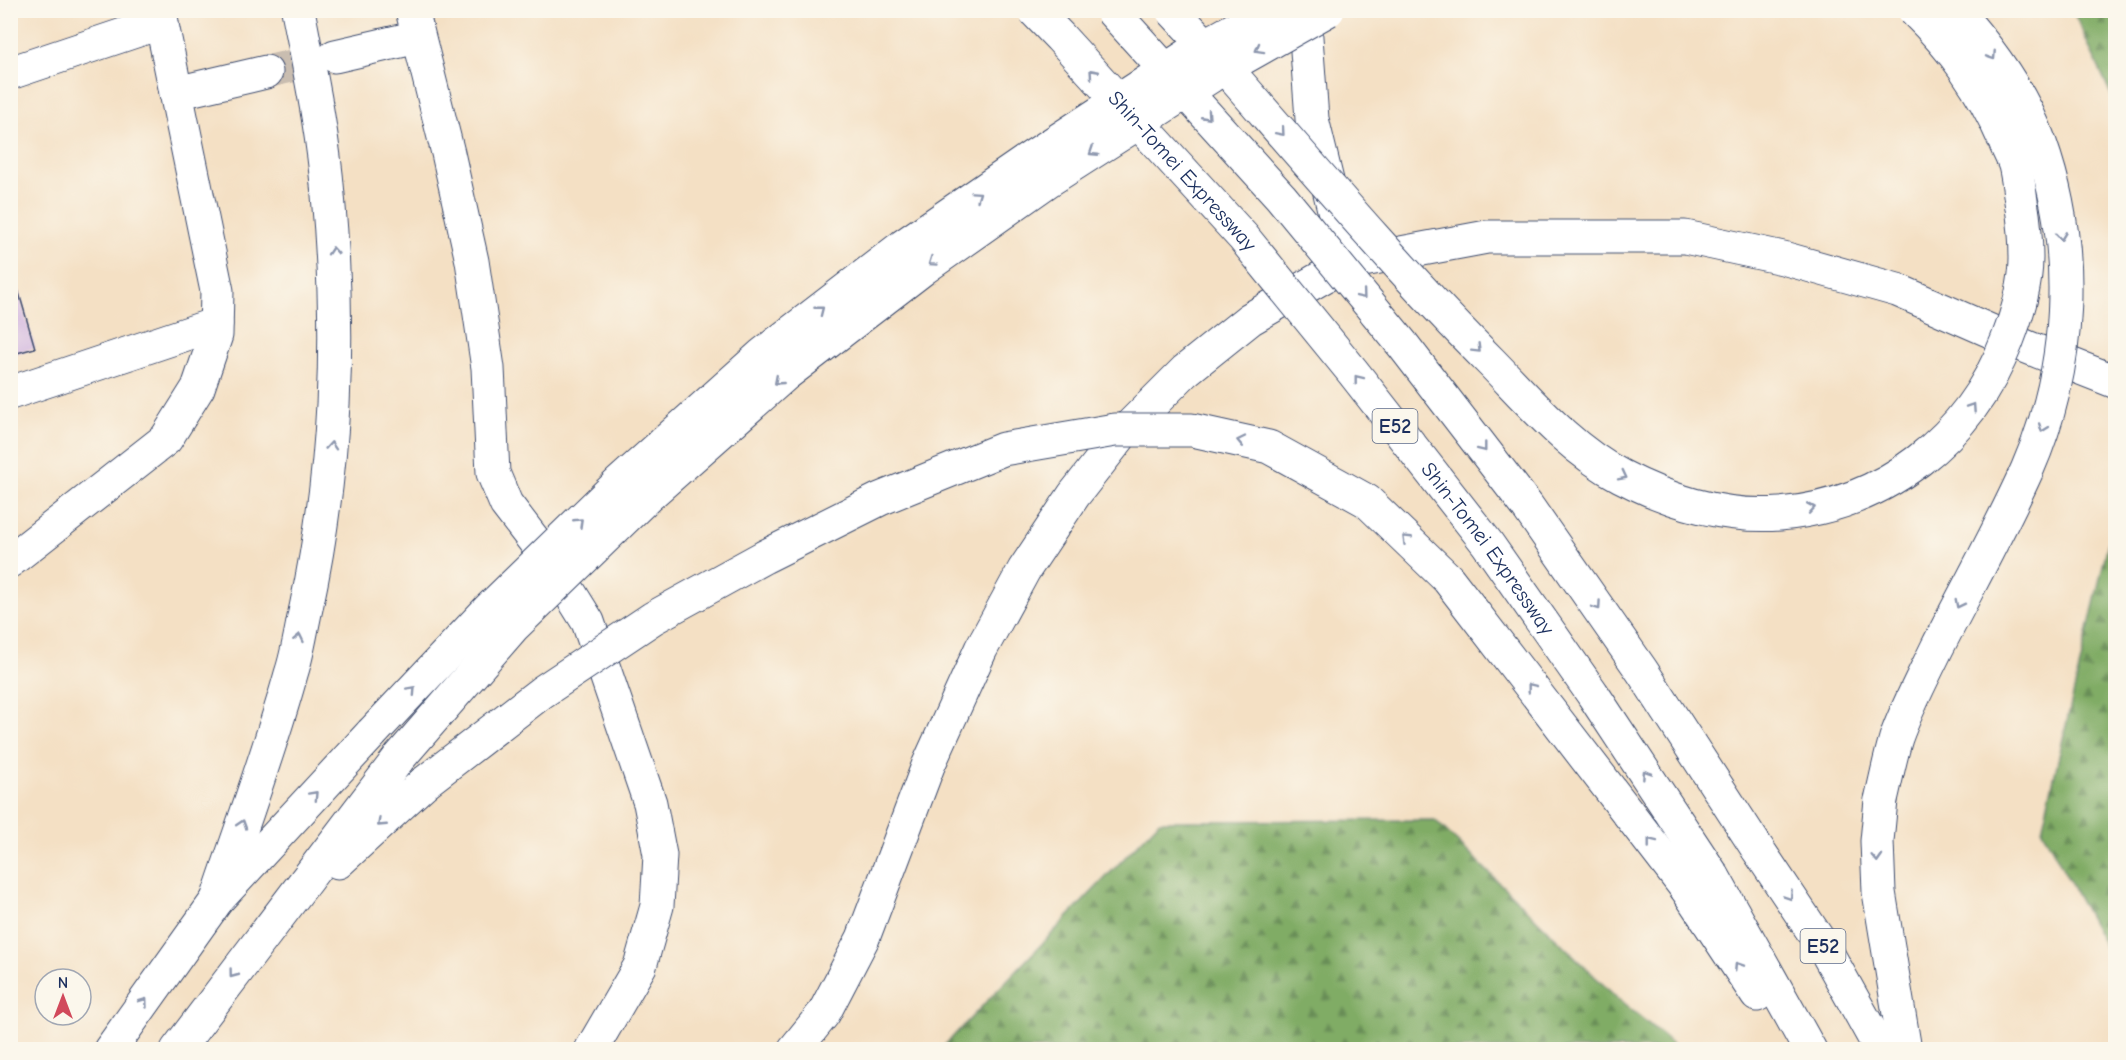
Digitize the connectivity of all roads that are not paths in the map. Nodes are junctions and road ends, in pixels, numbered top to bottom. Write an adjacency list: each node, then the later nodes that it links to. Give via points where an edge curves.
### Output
1 (298, 10): 22 (main road, one-way to 1, via 292,673 315,567 330,469 336,373 335,289 328,193)
2 (1034, 10): 21 (main road, Shin-Tomei Expressway / E52, one-way to 2, bridge, via 1592,693 1487,543 1243,237)
3 (1112, 10): 30 (main road, E52, one-way to 30, bridge, via 1281,197 1403,345 1527,506 1635,661 1826,951)
4 (1172, 10): 8 (main road, one-way to 8, bridge, via 1436,307 1568,441 1620,475 1676,500 1724,512 1779,514 1832,504 1886,483 1926,456 1968,414 1995,372 2019,312 2026,260 2015,166 1991,110 1966,68)
5 (1269, 10): 22 (main road, one-way to 5, bridge, via 497,601 619,483 763,354 903,246 1032,157 1190,54)
6 (1304, 10): 16 (main road, via 1312,119)
7 (1328, 10): 23 (main road, one-way to 23, bridge, via 1211,76 1049,180 924,268 786,374 647,497 513,627 399,758)
8 (1914, 10)
9 (1956, 10): 31 (main road, one-way to 31, bridge, via 1984,42 2013,87 2040,142 2058,208 2066,276 2061,355 2045,422 2027,470 1896,738 1881,800 1876,841 1879,892)
10 (160, 16): 14 (main road); 15 (main road)
11 (415, 23): 12 (main road); 26 (main road, via 472,261 488,368 493,473 506,504 552,564 588,622 650,803 660,855 657,906 640,966)
12 (335, 56)
13 (266, 72): 15 (main road)
14 (10, 73)
15 (176, 93): 17 (main road, via 217,291)
16 (1347, 264): 18 (main road, via 1487,237 1685,237 1783,258 1897,290); 27 (main road, via 1250,319 1185,370 1121,435 1074,495 1024,570 981,649 928,766 863,938 824,1013)
17 (216, 324): 19 (main road); 20 (main road, via 198,388 166,439)
18 (2115, 382)
19 (10, 393)
20 (10, 561)
21 (1700, 882): 23 (main road, one-way to 23, bridge, via 1448,579 1367,501 1269,447 1192,430 1115,430 1003,449 880,499 653,618 542,692 424,783); 28 (main road, one-way to 21); 29 (main road, Shin-Tomei Expressway / E52)
22 (217, 900): 24 (main road, one-way to 22)
23 (268, 927): 25 (main road, one-way to 25)
24 (110, 1050)
25 (177, 1050)
26 (591, 1050)
27 (794, 1050)
28 (1793, 1050)
29 (1810, 1050)
30 (1881, 1050)
31 (1905, 1050)

